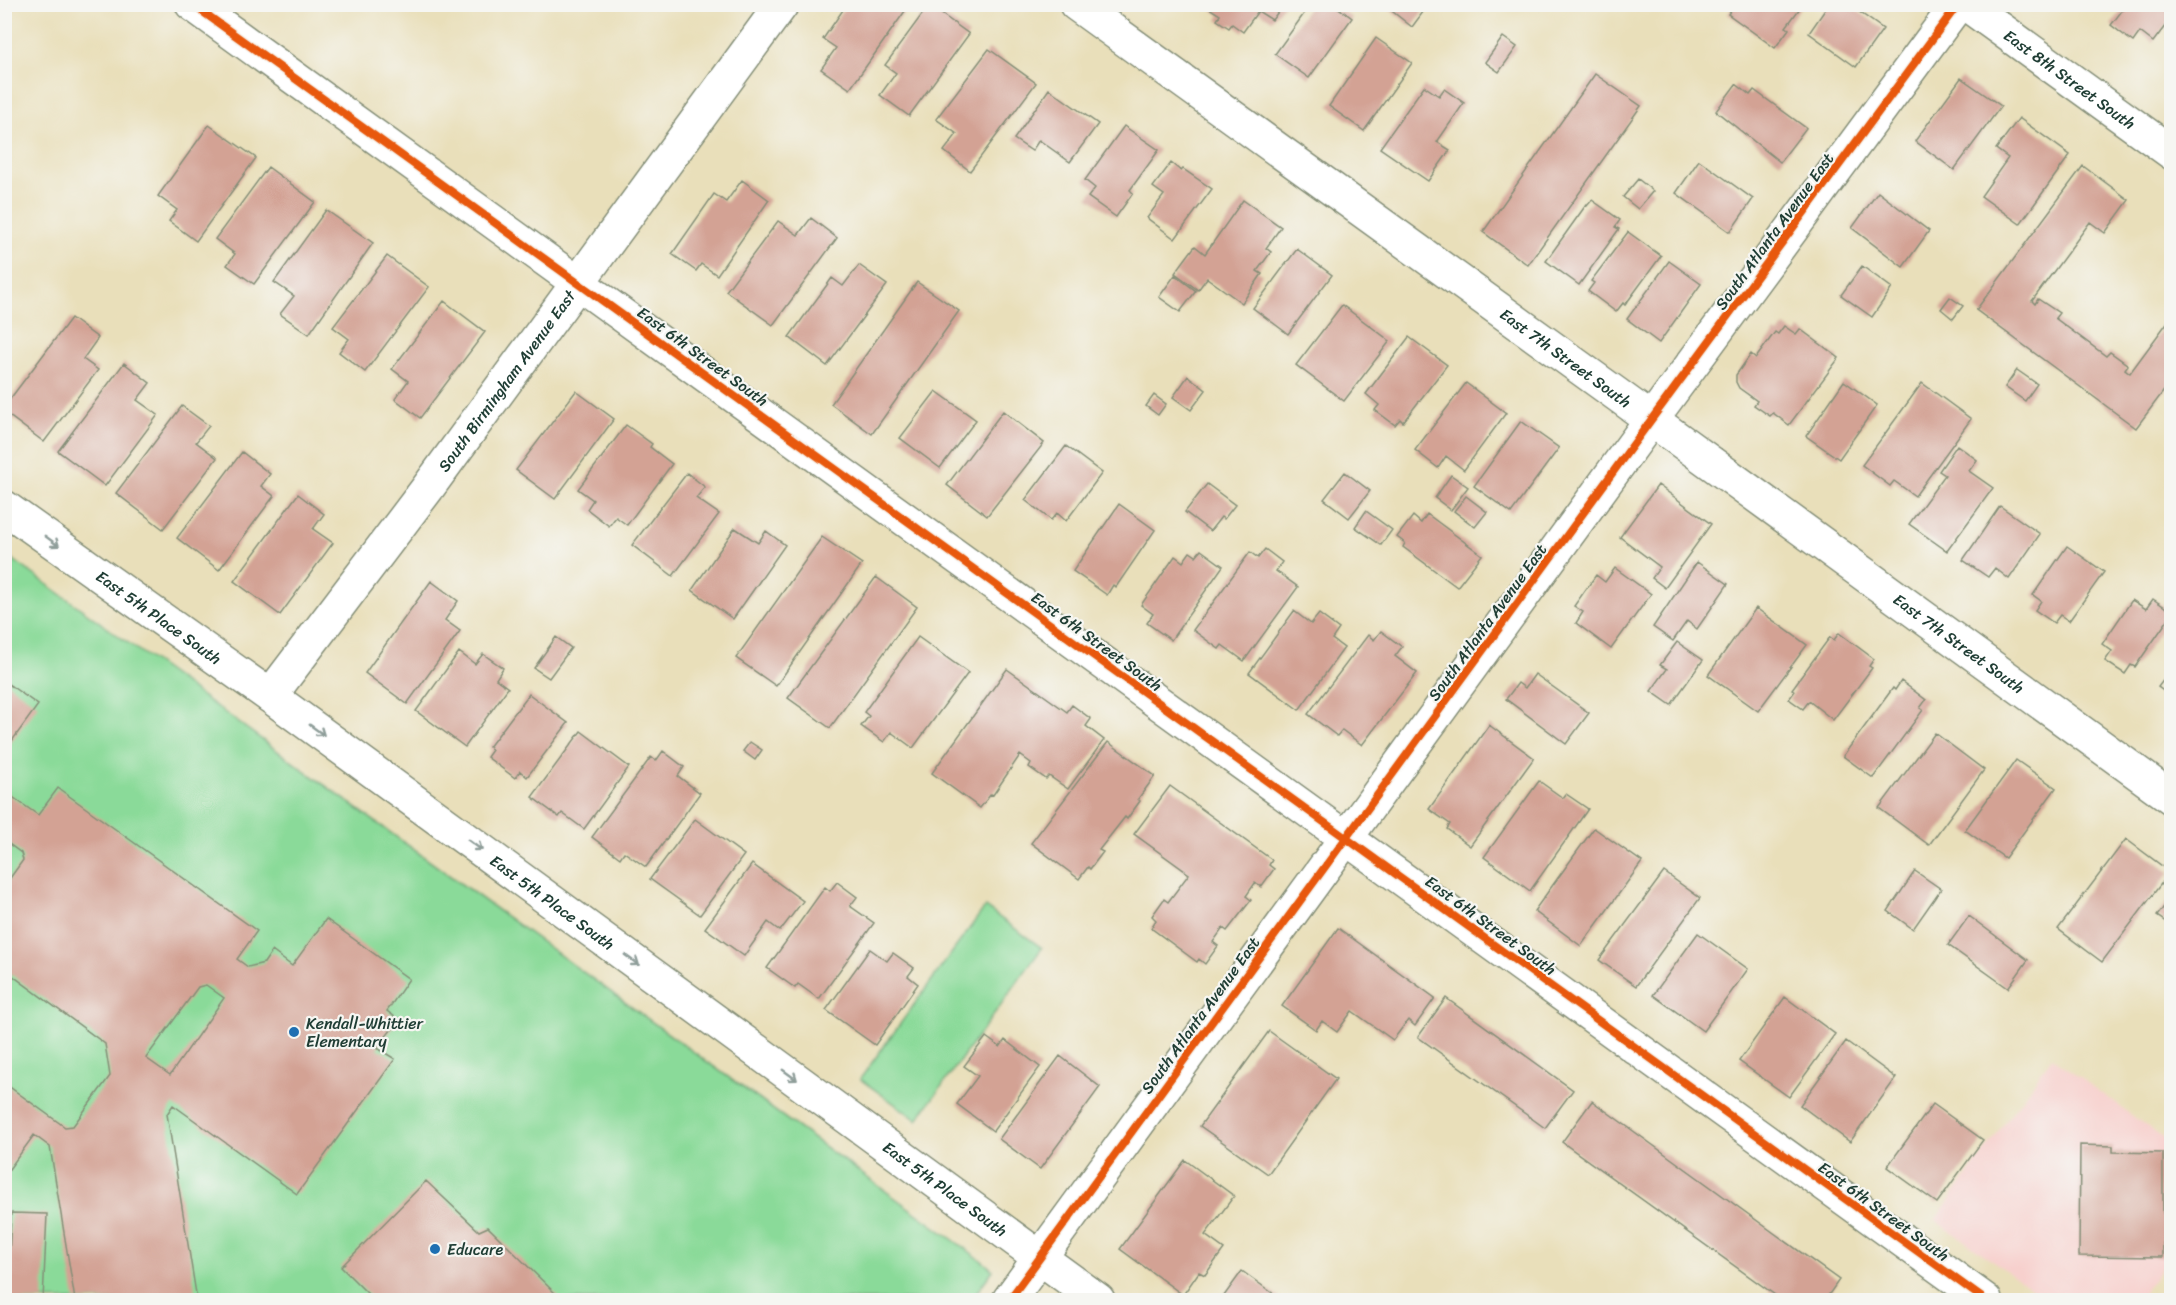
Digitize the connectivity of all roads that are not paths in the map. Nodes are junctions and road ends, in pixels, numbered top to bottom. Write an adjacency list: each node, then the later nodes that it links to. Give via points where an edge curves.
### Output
1 (192, 4): 7 (street, East 6th Street South)
2 (782, 4): 7 (street, South Birmingham Avenue East)
3 (1076, 4): 8 (street, East 7th Street South)
4 (1958, 4): 8 (street, South Atlanta Avenue East)
5 (1966, 4): 6 (street, East 8th Street South)
6 (2172, 153)
7 (578, 282): 10 (street, South Birmingham Avenue East); 12 (street, East 6th Street South)
8 (1651, 420): 11 (street, East 7th Street South); 12 (street, South Atlanta Avenue East)
9 (4, 507): 10 (street, East 5th Place South, one-way to 10)
10 (270, 696): 13 (street, East 5th Place South, one-way to 13)
11 (2172, 798)
12 (1346, 837): 13 (street, South Atlanta Avenue East); 16 (street, East 6th Street South)
13 (1040, 1258): 14 (street, South Atlanta Avenue East); 15 (street, East 5th Place South)
14 (1009, 1300)
15 (1098, 1300)
16 (1985, 1300)

